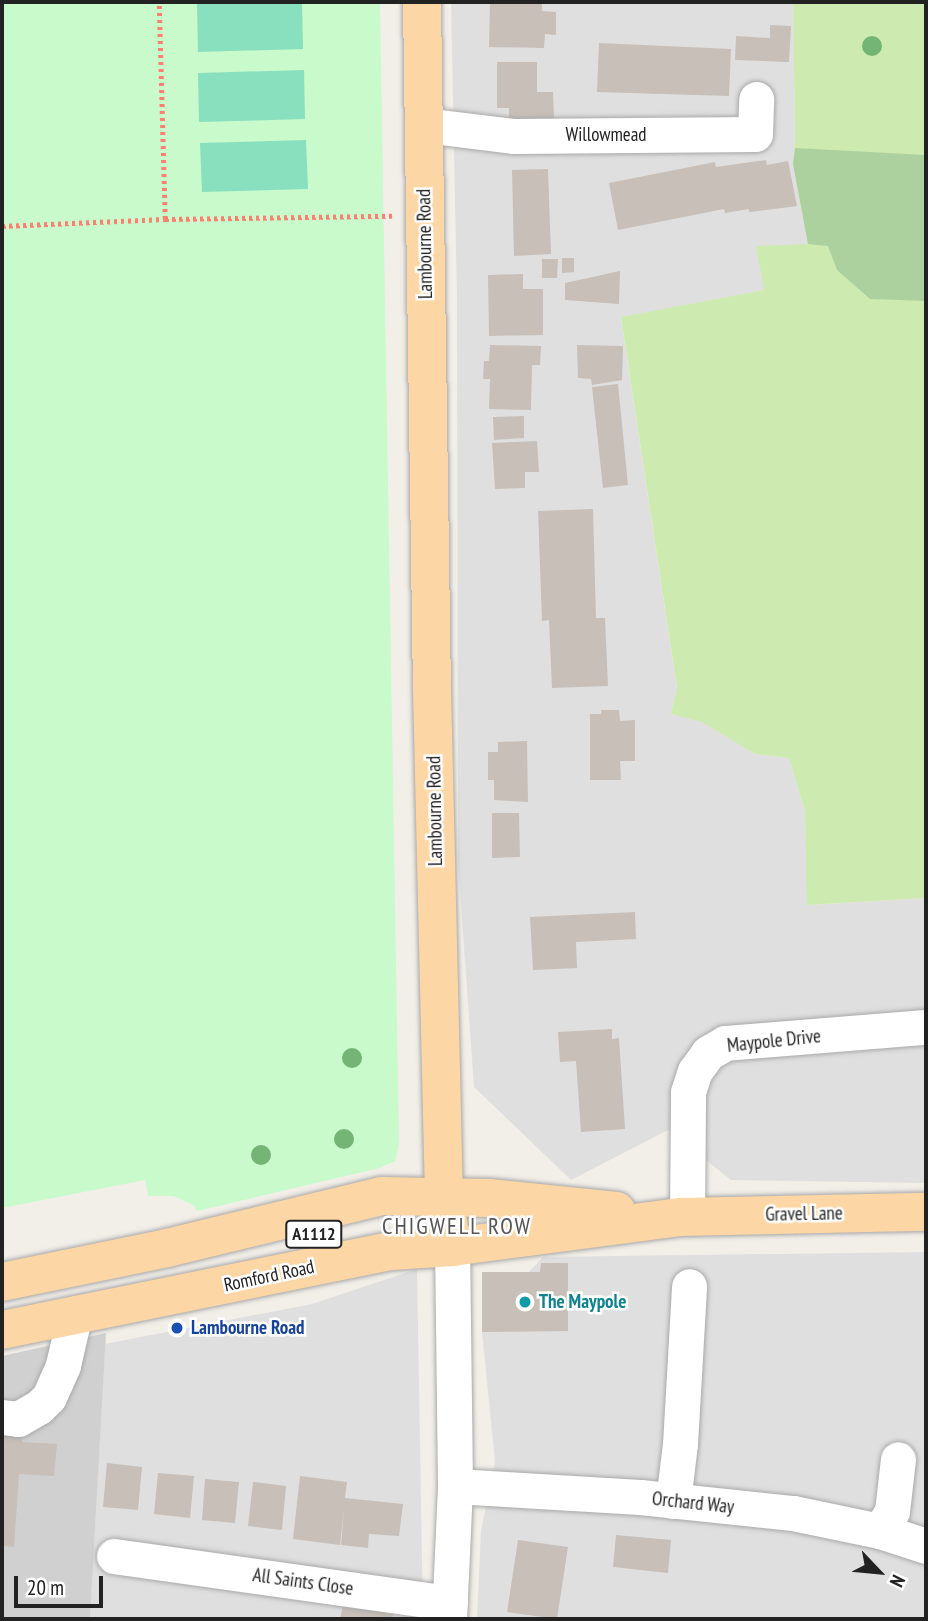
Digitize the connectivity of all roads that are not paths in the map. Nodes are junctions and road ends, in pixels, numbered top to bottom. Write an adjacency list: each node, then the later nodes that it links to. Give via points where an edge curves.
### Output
1 (422, 2): 3 (main road, Lambourne Road)
2 (756, 99): 3 (street, Willowmead, via 755,134 514,136)
3 (424, 125): 5 (main road, Lambourne Road)
4 (926, 1027): 7 (street, Maypole Drive, via 725,1043 708,1053 688,1092)
5 (444, 1197): 7 (main road, Gravel Lane / A1112); 8 (main road, Lambourne Road); 9 (main road, Romford Road / A1112, via 382,1196)
6 (926, 1212): 7 (main road, Gravel Lane / A1112)
7 (684, 1217): 8 (main road, Gravel Lane / A1112)
8 (452, 1247): 9 (main road, Romford Road / A1112, via 411,1219 200,1254); 12 (main road, Romford Road / A1112, via 393,1251); 16 (street, Lambourne Road)
9 (167, 1248): 10 (main road, Romford Road / A1112)
10 (2, 1282)
11 (689, 1286): 17 (street)
12 (75, 1313): 13 (main road, Romford Road / A1112); 14 (street, via 63,1365 49,1396 19,1419)
13 (2, 1330)
14 (2, 1417)
15 (898, 1459): 18 (street, via 892,1511)
16 (455, 1486): 17 (street, Orchard Way); 21 (street, Lambourne Road)
17 (673, 1501): 18 (street, Orchard Way, via 793,1513)
18 (880, 1531): 19 (street, Orchard Way)
19 (926, 1546)
20 (114, 1556): 21 (street, All Saints Close)
21 (450, 1611)

